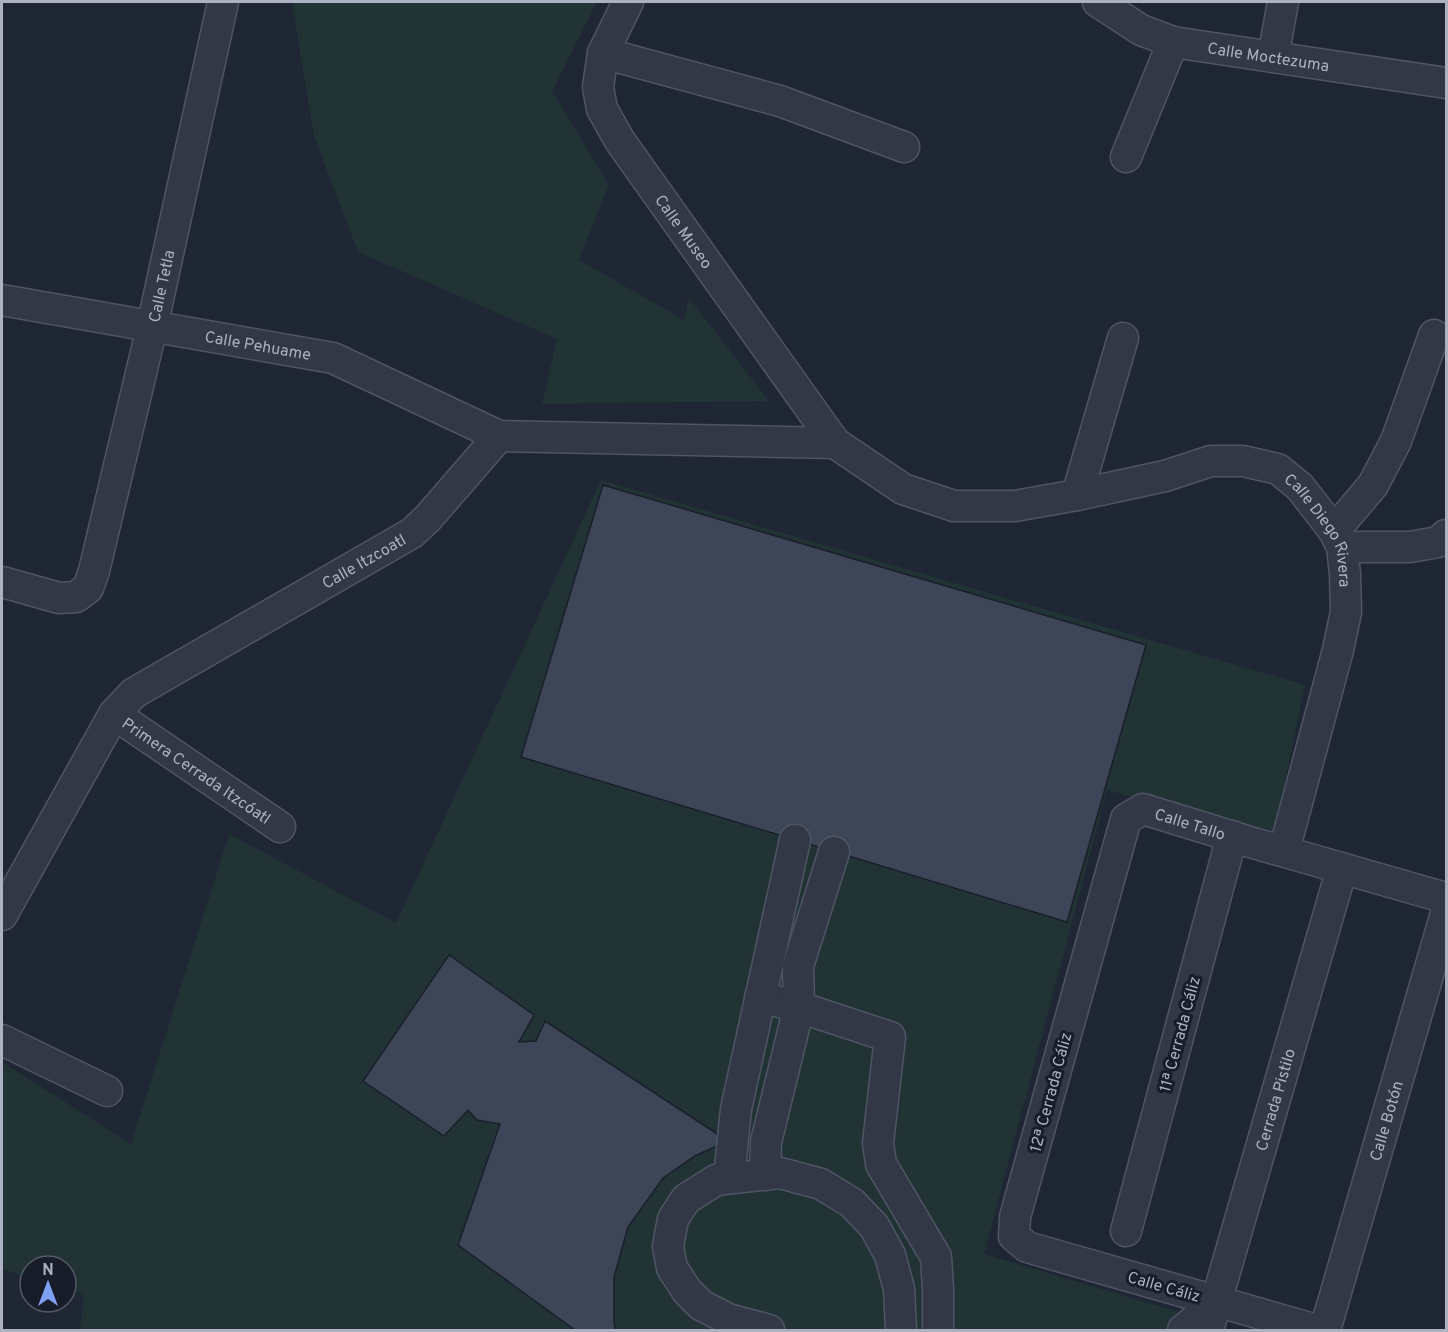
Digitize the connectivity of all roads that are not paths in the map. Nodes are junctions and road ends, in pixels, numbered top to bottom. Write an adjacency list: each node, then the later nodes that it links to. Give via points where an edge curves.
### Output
1 (223, 2): 12 (street, Calle Tetla)
2 (628, 2): 6 (street, Calle Museo)
3 (1098, 2): 5 (street, Calle Moctezuma, via 1141,30)
4 (1283, 2): 7 (street)
5 (1173, 42): 7 (street, Calle Moctezuma); 10 (street)
6 (603, 53): 9 (street, via 780,101); 16 (street, Calle Museo, via 598,87 602,109 620,141)
7 (1273, 57): 8 (street, Calle Moctezuma)
8 (1446, 83)
9 (904, 147)
10 (1126, 157)
11 (2, 300): 12 (street, Calle Pehuame)
12 (152, 327): 15 (street, Calle Pehuame, via 333,358); 20 (street, Calle Tetla, via 88,588 76,597 59,598)
13 (1434, 335): 19 (street, via 1396,441)
14 (1124, 338): 17 (street)
15 (499, 436): 16 (street); 21 (street, Calle Itzcoatl, via 412,533 134,693)
16 (835, 443): 17 (street, Calle Diego Rivera, via 903,489 954,506 1015,506)
17 (1077, 495): 19 (street, Calle Diego Rivera, via 1165,476 1211,461 1243,461 1278,469 1300,487)
18 (1446, 535): 19 (street, via 1438,542 1410,547)
19 (1338, 539): 25 (street, Calle Diego Rivera, via 1345,574 1346,612)
20 (2, 582)
21 (114, 714): 22 (street, Primera Cerrada Itzcóatl); 30 (street, Calle Itzcoatl)
22 (280, 827)
23 (1232, 836): 25 (street, Calle Tallo); 31 (street, Calle Tallo, via 1143,809 1126,819); 38 (street, 11ª Cerrada Cáliz)
24 (795, 840): 32 (street)
25 (1284, 851): 27 (street)
26 (834, 852): 33 (street, via 798,966)
27 (1342, 868): 28 (street); 40 (street, Cerrada Pistilo)
28 (1446, 898)
29 (1446, 913): 47 (street, Calle Botón)
30 (2, 915)
31 (1089, 949): 39 (street, 12ª Cerrada Cáliz, via 1015,1217)
32 (760, 997): 33 (street); 37 (street, via 735,1109)
33 (799, 1007): 36 (street, via 766,1142); 43 (street, via 890,1037 879,1143 881,1164 936,1257)
34 (2, 1040): 35 (street)
35 (107, 1091)
36 (765, 1175): 37 (street); 42 (street, via 780,1173 822,1184 852,1203 874,1226 890,1255)
37 (729, 1178): 41 (street, via 716,1180 686,1199 673,1220 668,1246 672,1268 701,1305 728,1319)
38 (1126, 1231)
39 (1014, 1236): 40 (street, Calle Cáliz, via 1027,1247)
40 (1217, 1302): 44 (street); 45 (street, Cerrada Pistilo); 46 (street, Calle Cáliz)
41 (769, 1330)
42 (901, 1330)
43 (938, 1330)
44 (1183, 1330)
45 (1208, 1330)
46 (1317, 1330)
47 (1324, 1330)

